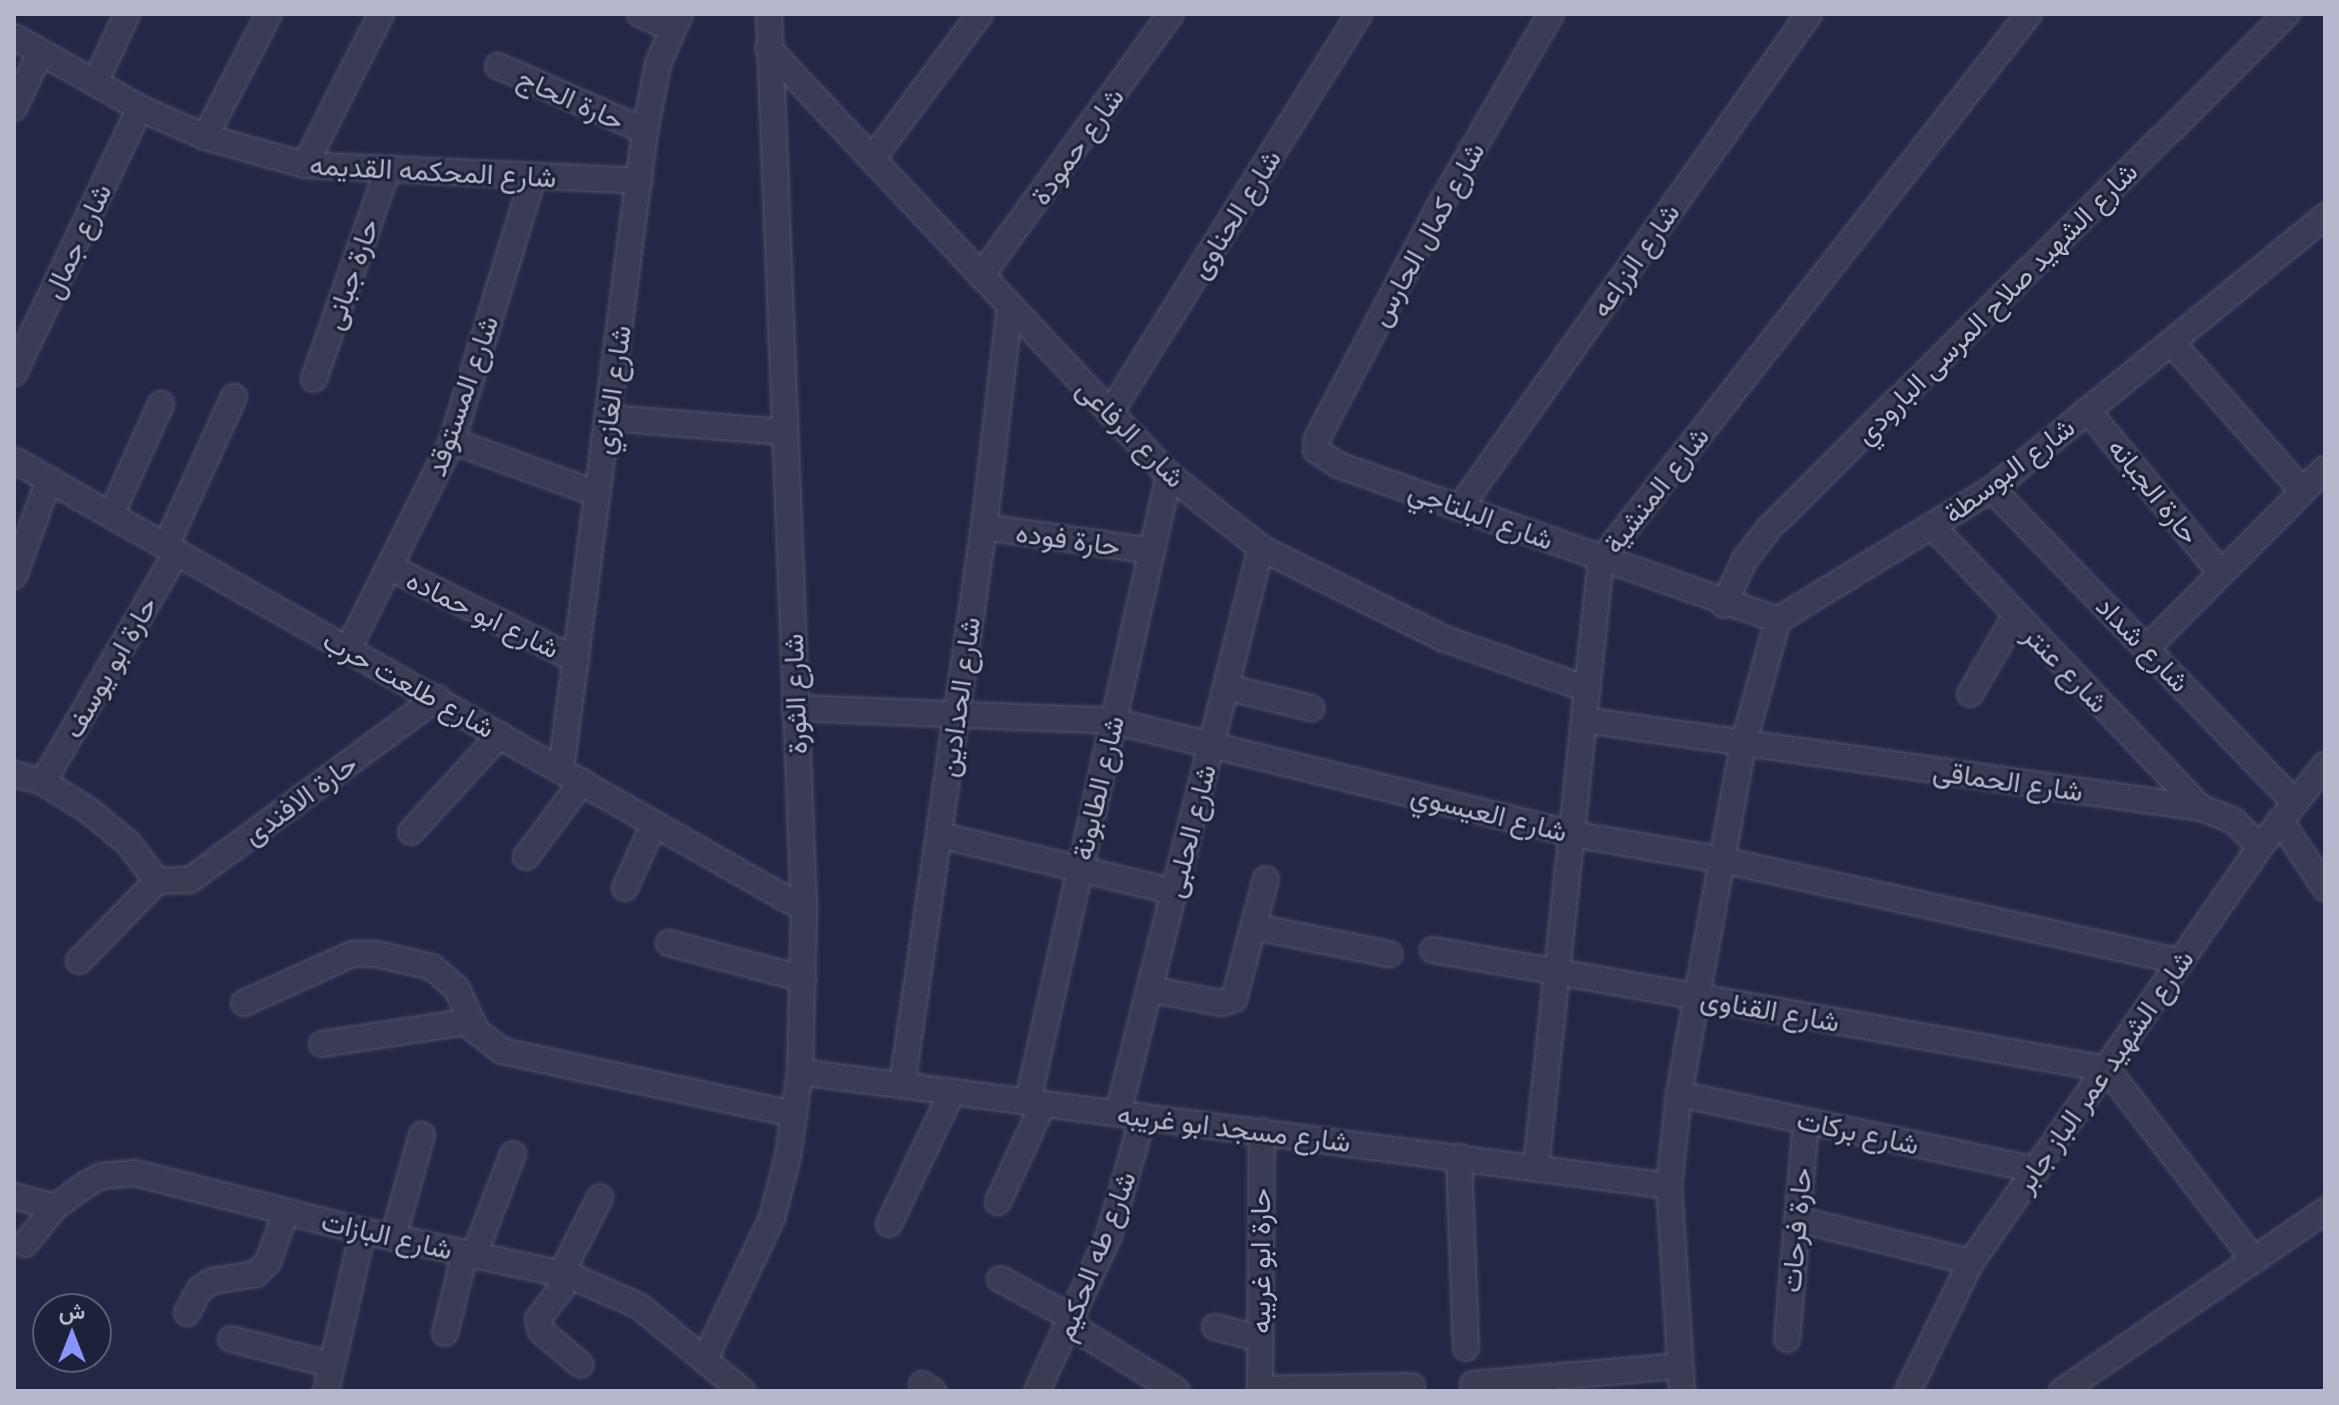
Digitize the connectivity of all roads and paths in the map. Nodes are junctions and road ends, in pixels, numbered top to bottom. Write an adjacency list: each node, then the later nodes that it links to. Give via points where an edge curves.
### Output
1 (127, 14): 18 (street)
2 (269, 14): 22 (street)
3 (381, 14): 24 (street)
4 (640, 14): 13 (street)
5 (769, 14): 15 (street, شارع الثورة)
6 (980, 14): 23 (street)
7 (1171, 14): 29 (street, شارع حمودة)
8 (1359, 14): 37 (street, شارع الحناوى)
9 (1551, 14): 41 (street, شارع كمال الحارس, via 1439,207 1317,438)
10 (1809, 14): 49 (street, شارع الزراعه)
11 (2029, 14): 56 (street, شارع المنشية)
12 (2287, 14): 60 (street, شارع الشهيد صلاح المرسى البارودي, via 1769,528 1744,561)
13 (676, 21): 21 (street, شارع الغازي, via 658,64)
14 (14, 37): 16 (street, شارع المحكمه القديمه)
15 (768, 48): 23 (street, شارع الرفاعى); 39 (street, شارع الثورة)
16 (40, 53): 18 (street, شارع المحكمه القديمه); 19 (street)
17 (498, 66): 21 (street, حارة الحاج)
18 (95, 83): 20 (street, شارع المحكمه القديمه)
19 (14, 108)
20 (140, 108): 22 (street, شارع المحكمه القديمه); 32 (street, شارع جمال)
21 (645, 131): 27 (street, شارع الغازي)
22 (205, 137): 24 (street, شارع المحكمه القديمه)
23 (873, 158): 29 (street, شارع الرفاعى)
24 (305, 165): 25 (street, شارع المحكمه القديمه)
25 (388, 169): 26 (street, شارع المحكمه القديمه); 33 (street, حارة جبانى)
26 (533, 177): 27 (street, شارع المحكمه القديمه); 40 (street, شارع المستوقد)
27 (640, 181): 38 (street, شارع الغازي)
28 (2325, 216): 31 (street, شارع البوسطة)
29 (981, 276): 30 (street, شارع الرفاعى)
30 (1010, 307): 37 (street, شارع الرفاعى); 51 (street, شارع الحدادين)
31 (2171, 342): 36 (street, شارع البوسطة); 47 (street)
32 (14, 373)
33 (314, 379)
34 (234, 397): 54 (street, حارة ابو يوسف)
35 (161, 404): 50 (street)
36 (2087, 410): 46 (street, شارع البوسطة); 58 (street, حارة الجبانه)
37 (1110, 413): 44 (street, شارع الرفاعى)
38 (609, 418): 39 (street); 48 (street, شارع الغازي)
39 (784, 432): 70 (street, شارع الثورة)
40 (452, 441): 48 (street); 57 (street, شارع المستوقد)
41 (1321, 457): 49 (street, شارع البلتاجي)
42 (14, 460): 45 (street, شارع طلعت حرب)
43 (2325, 469): 47 (street)
44 (1169, 475): 53 (street, شارع الرفاعى); 55 (street, شارع الطابونة)
45 (49, 480): 50 (street, شارع طلعت حرب); 59 (street)
46 (1992, 489): 52 (street, شارع البوسطة); 63 (street, شارع شداد)
47 (2303, 491): 58 (street)
48 (598, 494): 65 (street, شارع الغازي)
49 (1461, 506): 56 (street, شارع البلتاجي)
50 (111, 515): 54 (street, شارع طلعت حرب)
51 (984, 527): 55 (street, حارة فوده); 72 (street, شارع الحدادين)
52 (1933, 527): 61 (street, شارع عنتر); 62 (street, شارع البوسطة)
53 (1261, 548): 66 (street, شارع الحلبى); 67 (street, شارع الرفاعى, via 1445,639)
54 (171, 549): 64 (street, شارع طلعت حرب); 81 (street, حارة ابو يوسف)
55 (1152, 551): 74 (street, شارع الطابونة)
56 (1601, 560): 60 (street, شارع البلتاجي); 67 (street, شارع المنشية)
57 (389, 567): 64 (street, شارع المستوقد); 65 (street, شارع ابو حماده)
58 (2221, 573): 63 (street)
59 (14, 576)
60 (1724, 605): 62 (street, شارع البلتاجي)
61 (2015, 617): 68 (street); 82 (street, شارع عنتر)
62 (1778, 620): 77 (street)
63 (2147, 648): 83 (street, شارع شداد)
64 (348, 649): 69 (street, شارع طلعت حرب)
65 (576, 660): 80 (street, شارع الغازي)
66 (1226, 687): 71 (street); 76 (street, شارع الحلبى)
67 (1587, 689): 73 (street, شارع المنشية)
68 (1970, 694)
69 (437, 698): 75 (street, شارع طلعت حرب); 93 (street, حارة الافندى, via 190,880)
70 (795, 708): 72 (street, شارع العيسوي); 97 (street, شارع الثورة)
71 (1311, 708)
72 (957, 712): 74 (street, شارع العيسوي); 87 (street, شارع الحدادين)
73 (1584, 720): 77 (street, شارع الحماقى); 86 (street, شارع المنشية)
74 (1113, 721): 76 (street, شارع العيسوي); 91 (street, شارع الطابونة)
75 (500, 735): 80 (street, شارع طلعت حرب); 85 (street)
76 (1212, 744): 86 (street, شارع العيسوي); 96 (street, شارع الحلبى)
77 (1743, 745): 82 (street, شارع الحماقى); 90 (street)
78 (2325, 765): 83 (street, شارع الشهيد عمر الباز جابر)
79 (14, 774): 81 (street)
80 (572, 776): 84 (street, شارع طلعت حرب); 89 (street)
81 (43, 782): 93 (street, via 128,843)
82 (2201, 808): 88 (street, شارع الحماقى, via 2233,820)
83 (2286, 810): 88 (street, شارع الشهيد عمر الباز جابر); 95 (street, شارع شداد)
84 (654, 824): 94 (street); 97 (street, شارع طلعت حرب)
85 (411, 832)
86 (1572, 834): 90 (street, شارع العيسوي); 104 (street, شارع المنشية)
87 (939, 835): 91 (street); 113 (street, شارع الحدادين)
88 (2260, 847): 103 (street, شارع الشهيد عمر الباز جابر)
89 (526, 857)
90 (1722, 860): 103 (street, شارع العيسوي); 107 (street)
91 (1080, 869): 96 (street); 116 (street, شارع الطابونة)
92 (1266, 879): 98 (street)
93 (157, 881): 102 (street)
94 (625, 888)
95 (2325, 888)
96 (1175, 892): 106 (street, شارع الحلبى)
97 (804, 909): 105 (street, شارع الثورة)
98 (1255, 927): 101 (street); 106 (street, via 1234,999 1221,1003)
99 (669, 943): 105 (street)
100 (1433, 950): 104 (street, شارع القناوى)
101 (1389, 954)
102 (79, 961)
103 (2179, 961): 111 (street, شارع الشهيد عمر الباز جابر)
104 (1557, 972): 107 (street, شارع القناوى); 125 (street, شارع المنشية)
105 (803, 979): 112 (street, شارع الثورة)
106 (1149, 989): 117 (street, شارع الحلبى)
107 (1695, 996): 111 (street, شارع القناوى); 115 (street)
108 (244, 1003): 109 (street, via 296,975 352,954 376,954 432,967 457,989)
109 (474, 1025): 110 (street, via 456,1021); 118 (street, via 502,1051)
110 (322, 1044)
111 (2107, 1069): 126 (street, شارع الشهيد عمر الباز جابر); 140 (street)
112 (800, 1072): 113 (street, شارع مسجد ابو غريبه); 118 (street, شارع الثورة)
113 (902, 1085): 114 (street, شارع مسجد ابو غريبه)
114 (952, 1092): 116 (street, شارع مسجد ابو غريبه); 135 (street)
115 (1679, 1094): 120 (street, شارع بركات); 127 (street)
116 (1035, 1102): 117 (street, شارع مسجد ابو غريبه); 130 (street, شارع الطابونة)
117 (1118, 1113): 119 (street, شارع مسجد ابو غريبه)
118 (794, 1114): 152 (street, شارع الثورة, via 772,1218)
119 (1143, 1117): 121 (street, شارع مسجد ابو غريبه); 145 (street, شارع طه الحكيم, via 1130,1174)
120 (1806, 1121): 126 (street, شارع بركات); 134 (street, حارة فرحات)
121 (1262, 1131): 124 (street, شارع مسجد ابو غريبه); 149 (street, حارة ابو غريبه)
122 (422, 1135): 137 (street)
123 (513, 1154): 139 (street)
124 (1459, 1157): 125 (street, شارع مسجد ابو غريبه); 151 (street)
125 (1536, 1168): 127 (street, شارع مسجد ابو غريبه)
126 (2037, 1170): 141 (street, شارع الشهيد عمر الباز جابر)
127 (1669, 1186): 155 (street)
128 (14, 1196): 131 (street)
129 (600, 1197): 142 (street)
130 (998, 1202)
131 (55, 1207): 133 (street, شارع البازات, via 101,1176 135,1173); 138 (street, شارع البازات)
132 (2325, 1211): 140 (street)
133 (286, 1212): 136 (street, شارع البازات); 144 (street, via 268,1262 256,1274 212,1281 200,1289)
134 (1797, 1219): 141 (street); 150 (street, حارة فرحات)
135 (889, 1224)
136 (363, 1231): 137 (street, شارع البازات); 153 (street)
137 (393, 1238): 139 (street, شارع البازات)
138 (25, 1244)
139 (469, 1254): 142 (street, شارع البازات); 147 (street)
140 (2254, 1260): 165 (street)
141 (1971, 1262): 164 (street, شارع الشهيد عمر الباز جابر)
142 (566, 1275): 152 (street, شارع البازات, via 639,1306); 154 (street, via 542,1307 538,1325)
143 (1000, 1279): 145 (street)
144 (187, 1313)
145 (1073, 1322): 161 (street, شارع طه الحكيم); 162 (street)
146 (1215, 1327): 149 (street)
147 (445, 1333)
148 (231, 1339): 153 (street)
149 (1260, 1339): 158 (street, حارة ابو غريبه)
150 (1787, 1339)
151 (1466, 1348)
152 (706, 1357): 160 (street, شارع البازات)
153 (332, 1365): 159 (street)
154 (581, 1365)
155 (1680, 1366): 156 (street); 163 (street)
156 (1473, 1384)
157 (1412, 1386): 158 (street)
158 (1260, 1390)
159 (326, 1391)
160 (742, 1391)
161 (1037, 1391)
162 (1177, 1391)
163 (1682, 1391)
164 (1908, 1391)
165 (2062, 1391)

